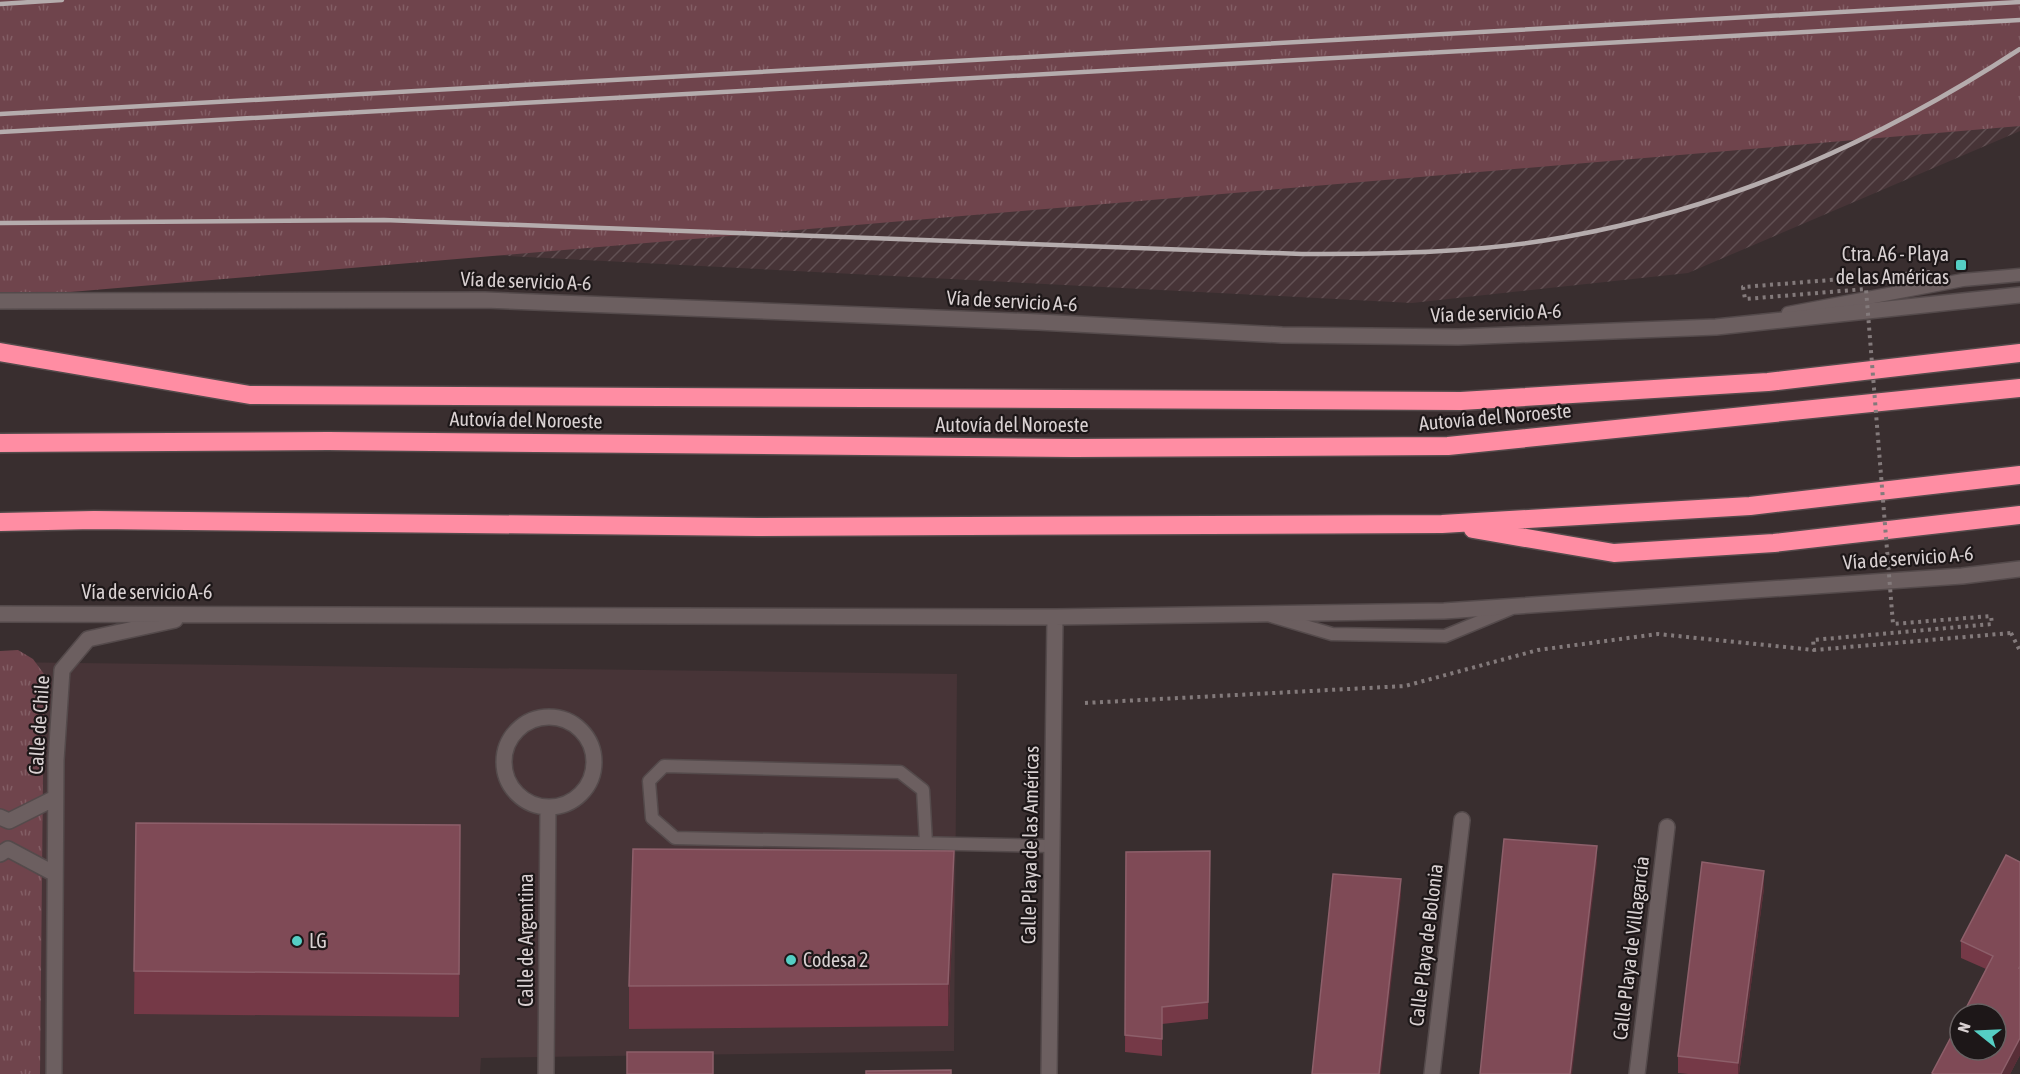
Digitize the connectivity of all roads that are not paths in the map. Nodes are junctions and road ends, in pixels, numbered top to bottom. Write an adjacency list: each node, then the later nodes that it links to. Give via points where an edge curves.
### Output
1 (2020, 275): 4 (lane, via 1963,280)
2 (2020, 295): 4 (street, Vía de servicio A-6)
3 (0, 301): 4 (street, Vía de servicio A-6, via 485,300 1282,335 1458,337)
4 (1716, 327)
5 (0, 352): 6 (highway, via 250,395 1461,401 1767,382)
6 (2020, 353)
7 (2020, 388): 8 (highway, Autovía del Noroeste, via 1448,446)
8 (0, 443)
9 (2020, 475): 12 (highway, via 1750,506)
10 (2020, 515): 12 (highway, via 1774,543 1614,553)
11 (0, 522): 12 (highway)
12 (1442, 524)
13 (2020, 569): 14 (street, Vía de servicio A-6)
14 (1519, 606): 17 (street, Vía de servicio A-6); 17 (lane, via 1445,636 1332,634)
15 (204, 613): 16 (street, Vía de servicio A-6); 18 (street, Vía de servicio A-6); 19 (street, Calle de Chile, via 88,639 62,670)
16 (0, 614)
17 (1261, 614): 18 (street, Vía de servicio A-6)
18 (1054, 617): 25 (street, Calle Playa de las Américas)
19 (55, 798): 21 (street, Calle de Chile, via 9,821); 27 (street, Calle de Chile)
20 (548, 807): 20 (street, via 565,804 580,794 590,780 594,763 591,745 582,730 567,720 550,716 533,719 518,729 508,743 504,760 507,778 516,793 531,803); 29 (street, Calle de Argentina)
21 (0, 817)
22 (1462, 820): 31 (street, Calle Playa de Bolonia)
23 (1667, 827): 32 (street, Calle Playa de Villagarcía)
24 (926, 843): 24 (lane, via 675,838 652,818 649,781 664,766 900,772 923,790); 25 (lane)
25 (1051, 846): 30 (street, Calle Playa de las Américas)
26 (0, 854): 27 (street, via 8,849)
27 (55, 874): 28 (street, Calle de Chile)
28 (54, 1074)
29 (546, 1074)
30 (1049, 1074)
31 (1432, 1074)
32 (1637, 1074)

